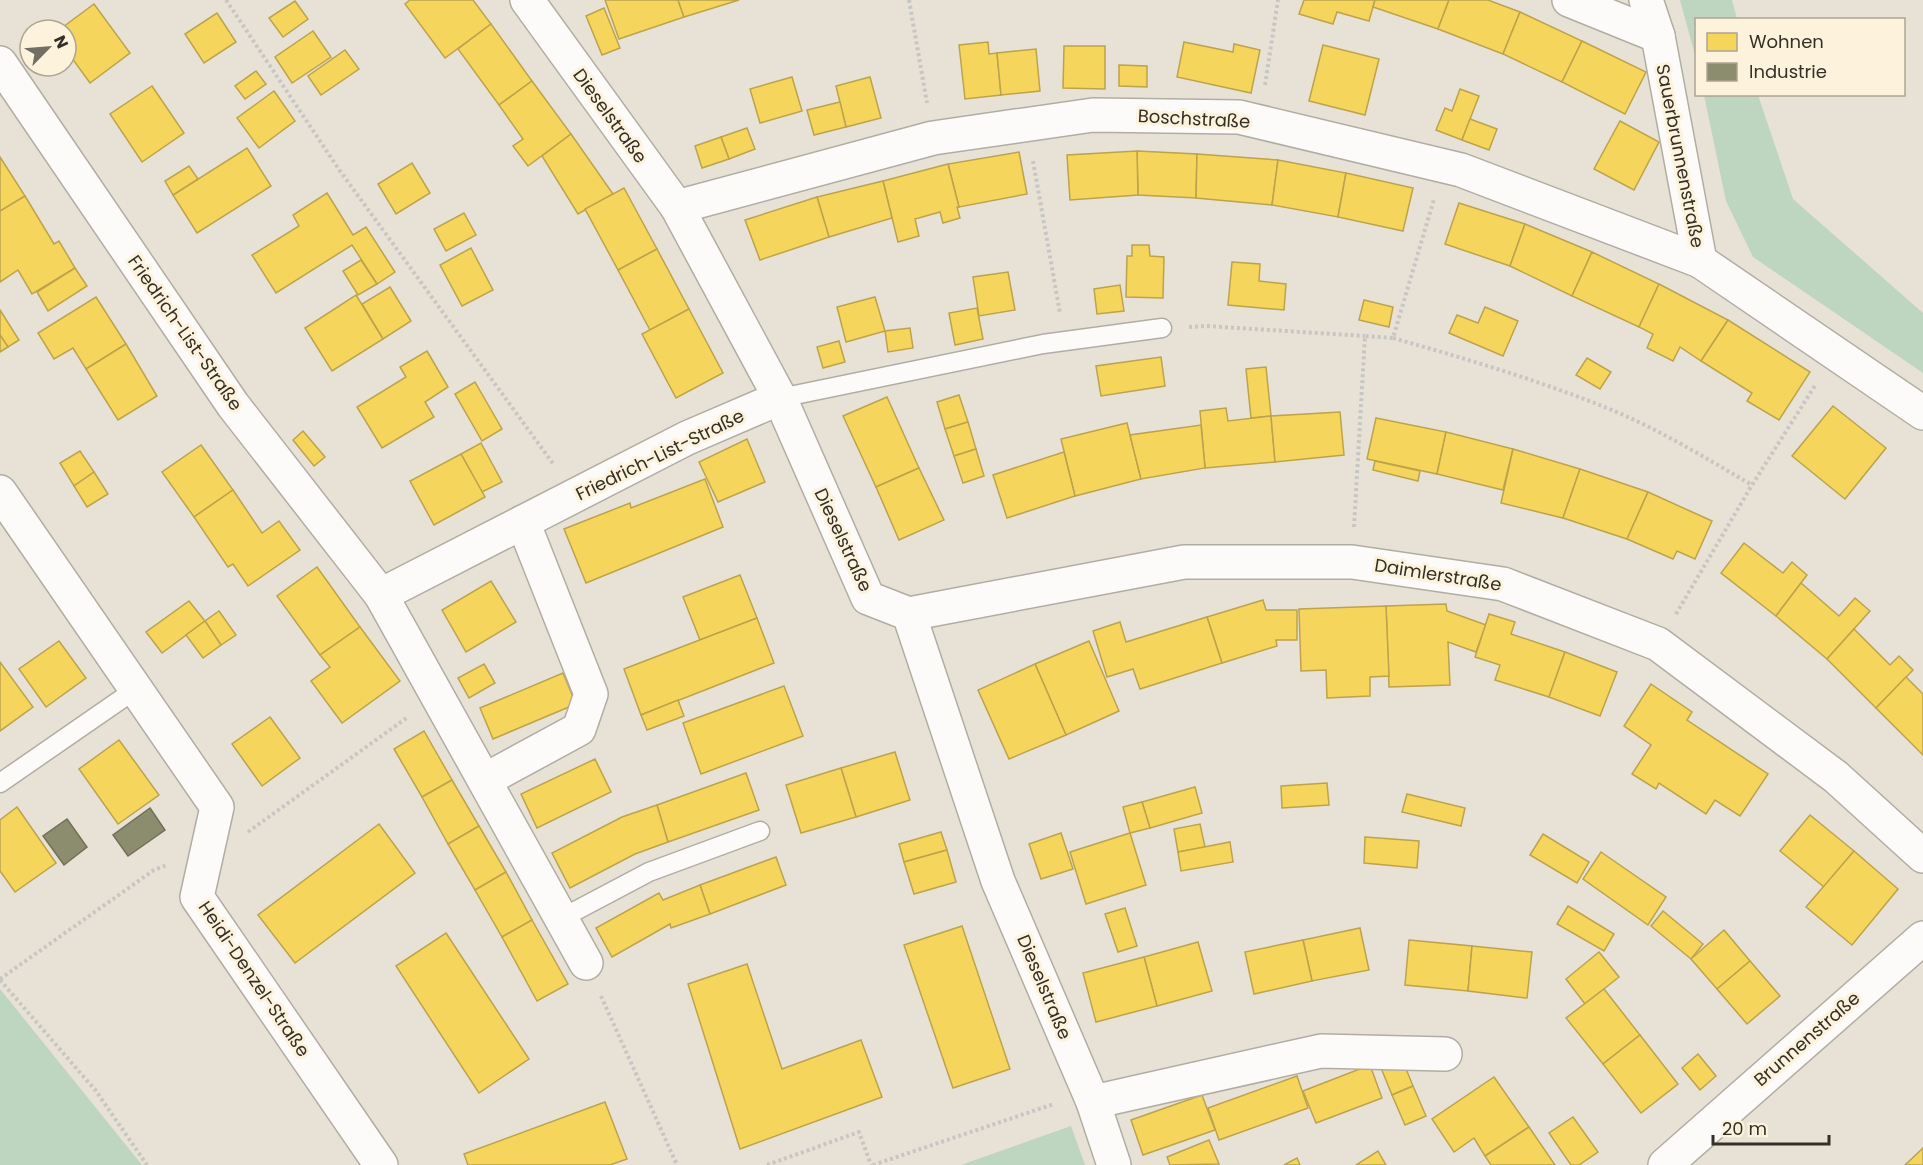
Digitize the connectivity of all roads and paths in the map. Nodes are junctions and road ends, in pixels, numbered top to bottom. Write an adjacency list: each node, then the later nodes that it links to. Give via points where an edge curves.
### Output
1 (226, 0): 24 (path, via 340,171)
2 (529, 0): 13 (street, Dieselstraße)
3 (909, 0): 11 (path)
4 (1278, 0): 9 (path)
5 (1569, 0): 7 (street)
6 (1646, 0): 7 (street, Sauerbrunnenstraße)
7 (1658, 36): 14 (street, Sauerbrunnenstraße)
8 (0, 63): 27 (street, Friedrich-List-Straße, via 233,405)
9 (1260, 122): 10 (street, Boschstraße, via 1239,117 1093,115); 12 (street, Boschstraße)
10 (1027, 125): 11 (street, Boschstraße); 18 (path)
11 (933, 138): 13 (street, Boschstraße)
12 (1444, 166): 14 (street, Boschstraße); 17 (path)
13 (676, 207): 20 (street, Dieselstraße)
14 (1700, 261): 19 (street, Sauerbrunnenstraße)
15 (1162, 328): 16 (path, via 1208,326); 18 (lane)
16 (1365, 336): 17 (path); 26 (path)
17 (1393, 338): 22 (path, via 1528,378 1620,414)
18 (1065, 341): 20 (lane)
19 (1835, 353): 21 (street, Sauerbrunnenstraße); 22 (path)
20 (780, 398): 24 (street, Friedrich-List-Straße, via 687,438); 28 (street, Dieselstraße, via 868,598)
21 (1923, 413)
22 (1752, 485): 29 (path)
23 (0, 492): 30 (street, Heidi-Denzel-Straße)
24 (576, 495): 25 (street, Friedrich-List-Straße)
25 (523, 522): 27 (street, Friedrich-List-Straße); 32 (street, via 591,694 579,729)
26 (1352, 562): 28 (street, Daimlerstraße, via 1184,562); 29 (street, Daimlerstraße, via 1503,584)
27 (381, 595): 31 (street, Friedrich-List-Straße)
28 (909, 614): 42 (street, Dieselstraße, via 998,881)
29 (1658, 644): 36 (street, Daimlerstraße, via 1836,777)
30 (136, 689): 33 (lane); 35 (street, Heidi-Denzel-Straße, via 217,807)
31 (437, 696): 32 (street, Friedrich-List-Straße); 35 (path, via 226,849)
32 (485, 780): 37 (street, Friedrich-List-Straße)
33 (0, 783)
34 (760, 831): 37 (lane, via 649,872)
35 (207, 852): 40 (path, via 153,870); 44 (street, Heidi-Denzel-Straße, via 197,897)
36 (1923, 856)
37 (562, 918): 39 (street, Friedrich-List-Straße)
38 (1923, 938): 49 (street, Brunnenstraße)
39 (586, 963): 45 (path)
40 (0, 979): 43 (path, via 96,1091)
41 (1445, 1054): 42 (street, via 1321,1052)
42 (1093, 1102): 47 (path, via 1052,1104); 48 (street, Dieselstraße)
43 (147, 1165)
44 (381, 1165)
45 (677, 1165)
46 (767, 1165): 47 (path, via 859,1132)
47 (872, 1165)
48 (1114, 1165)
49 (1665, 1165)

